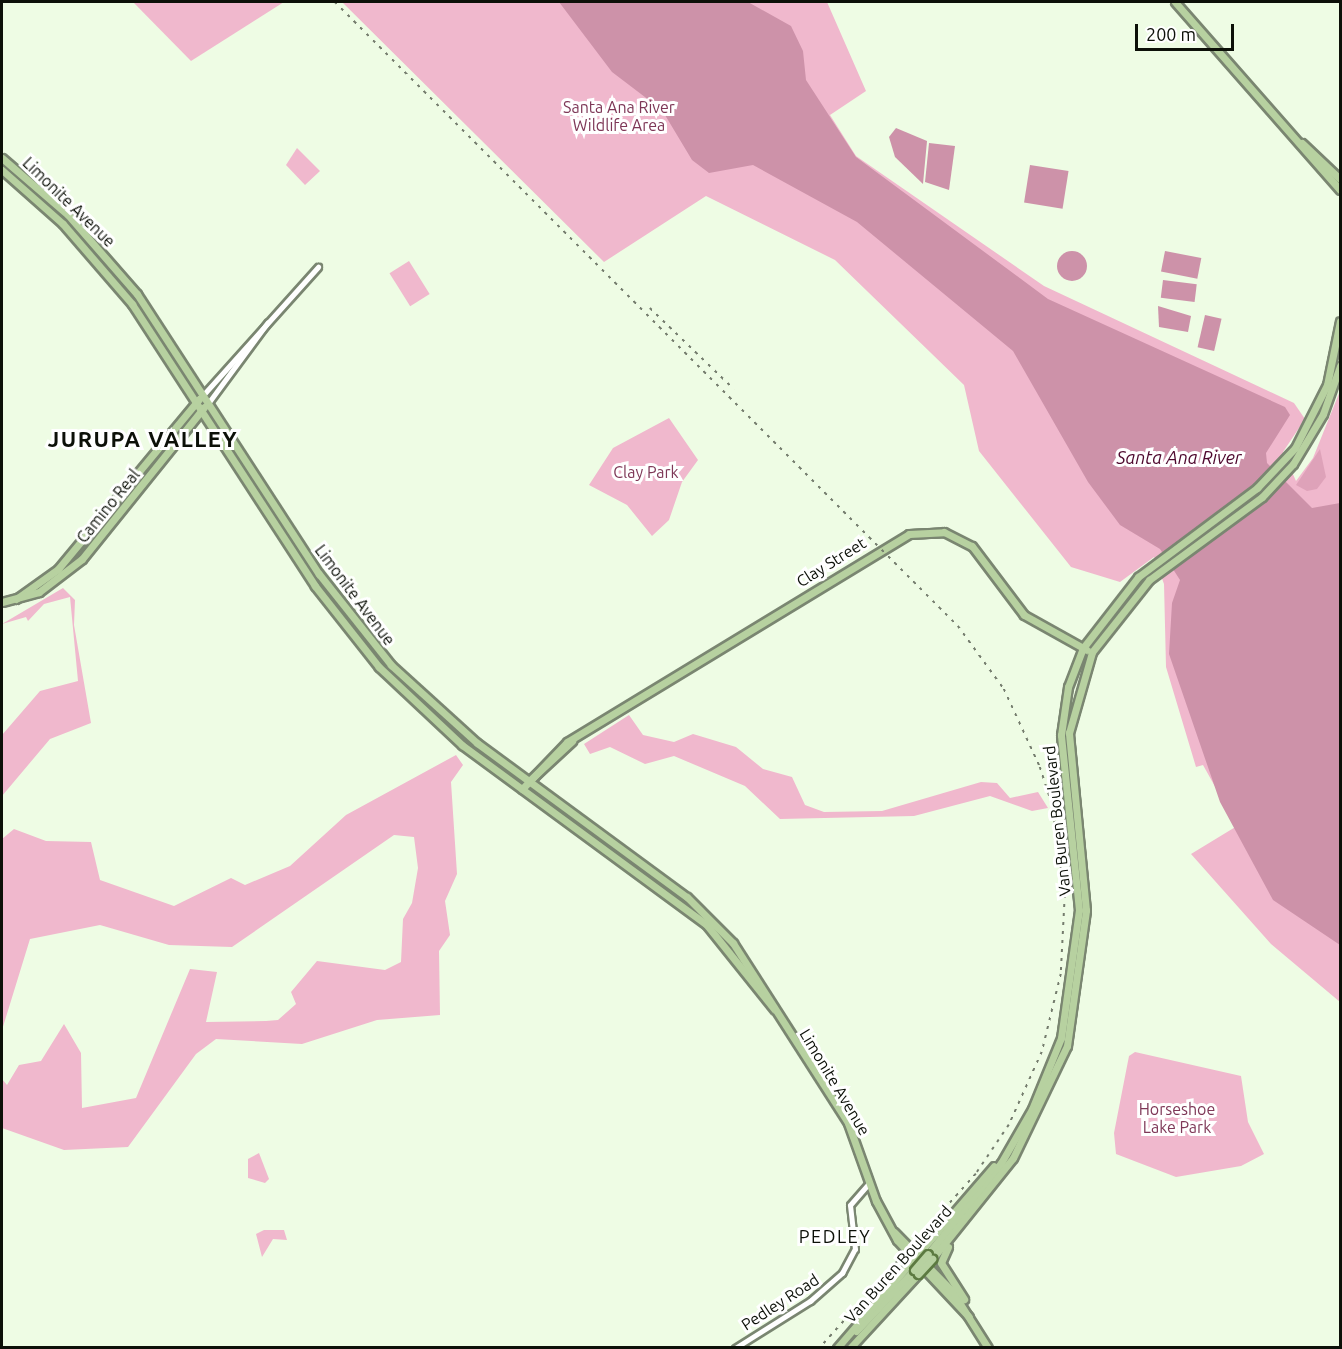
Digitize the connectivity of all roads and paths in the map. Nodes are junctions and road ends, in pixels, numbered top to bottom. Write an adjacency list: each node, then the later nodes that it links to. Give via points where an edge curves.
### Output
1 (1175, 2): 2 (main road)
2 (1302, 143): 5 (main road); 6 (main road)
3 (2, 158): 11 (main road, Limonite Avenue, via 103,252)
4 (2, 170): 12 (main road, Limonite Avenue, via 99,262)
5 (1340, 178)
6 (1341, 189)
7 (318, 267): 9 (street, Camino Real)
8 (1341, 321): 17 (main road, Van Buren Boulevard, via 1320,402 1286,458 1257,488 1162,557 1114,603)
9 (268, 322): 11 (street, Camino Real); 13 (street, Camino Real)
10 (1341, 366): 18 (main road, Van Buren Boulevard, via 1323,414 1293,464 1262,497 1169,564 1133,596)
11 (204, 394): 12 (main road, Camino Real); 13 (main road, Limonite Avenue)
12 (197, 401): 14 (main road, Limonite Avenue); 15 (main road, Camino Real, via 58,569)
13 (209, 402): 14 (main road, Camino Real); 19 (main road, Limonite Avenue, via 357,625 434,707)
14 (202, 409): 15 (main road, Camino Real, via 82,559 58,580); 20 (main road, Limonite Avenue, via 351,633 433,719)
15 (16, 599): 16 (main road, Camino Real)
16 (2, 602)
17 (1083, 648): 18 (main road, Clay Street); 19 (main road, Clay Street, via 1024,615 972,546 949,534 919,532 890,542 551,754); 24 (main road, Van Buren Boulevard, via 1068,687 1061,735 1079,910)
18 (1092, 652): 25 (main road, Van Buren Boulevard, via 1070,733 1086,910)
19 (529, 781): 20 (main road, Clay Street); 22 (main road, Limonite Avenue)
20 (522, 789): 21 (main road, Limonite Avenue)
21 (564, 819): 22 (main road, via 602,844); 23 (main road, Limonite Avenue, via 706,924)
22 (612, 842): 23 (main road, Limonite Avenue, via 708,914 749,963)
23 (778, 1012): 27 (main road, Limonite Avenue, via 851,1130)
24 (1061, 1038): 25 (main road); 26 (main road, Van Buren Boulevard)
25 (1067, 1046): 28 (main road, Van Buren Boulevard, via 1017,1151)
26 (1012, 1146): 29 (main road); 30 (main road, Van Buren Boulevard)
27 (869, 1183): 29 (main road, Limonite Avenue, via 894,1233); 36 (street, Pedley Road, via 850,1205 855,1249 842,1273 810,1302)
28 (960, 1227): 30 (main road, Van Buren Boulevard); 34 (main road, via 940,1260)
29 (915, 1256): 34 (main road, Limonite Avenue); 37 (main road)
30 (930, 1257): 31 (main road, Van Buren Boulevard, bridge)
31 (916, 1272): 32 (main road); 35 (main road, Van Buren Boulevard); 37 (main road, Van Buren Boulevard)
32 (905, 1300)
33 (898, 1305): 35 (main road)
34 (968, 1314): 39 (main road, Limonite Avenue)
35 (869, 1328): 38 (main road, Van Buren Boulevard)
36 (735, 1347)
37 (837, 1347)
38 (850, 1347)
39 (988, 1347)

